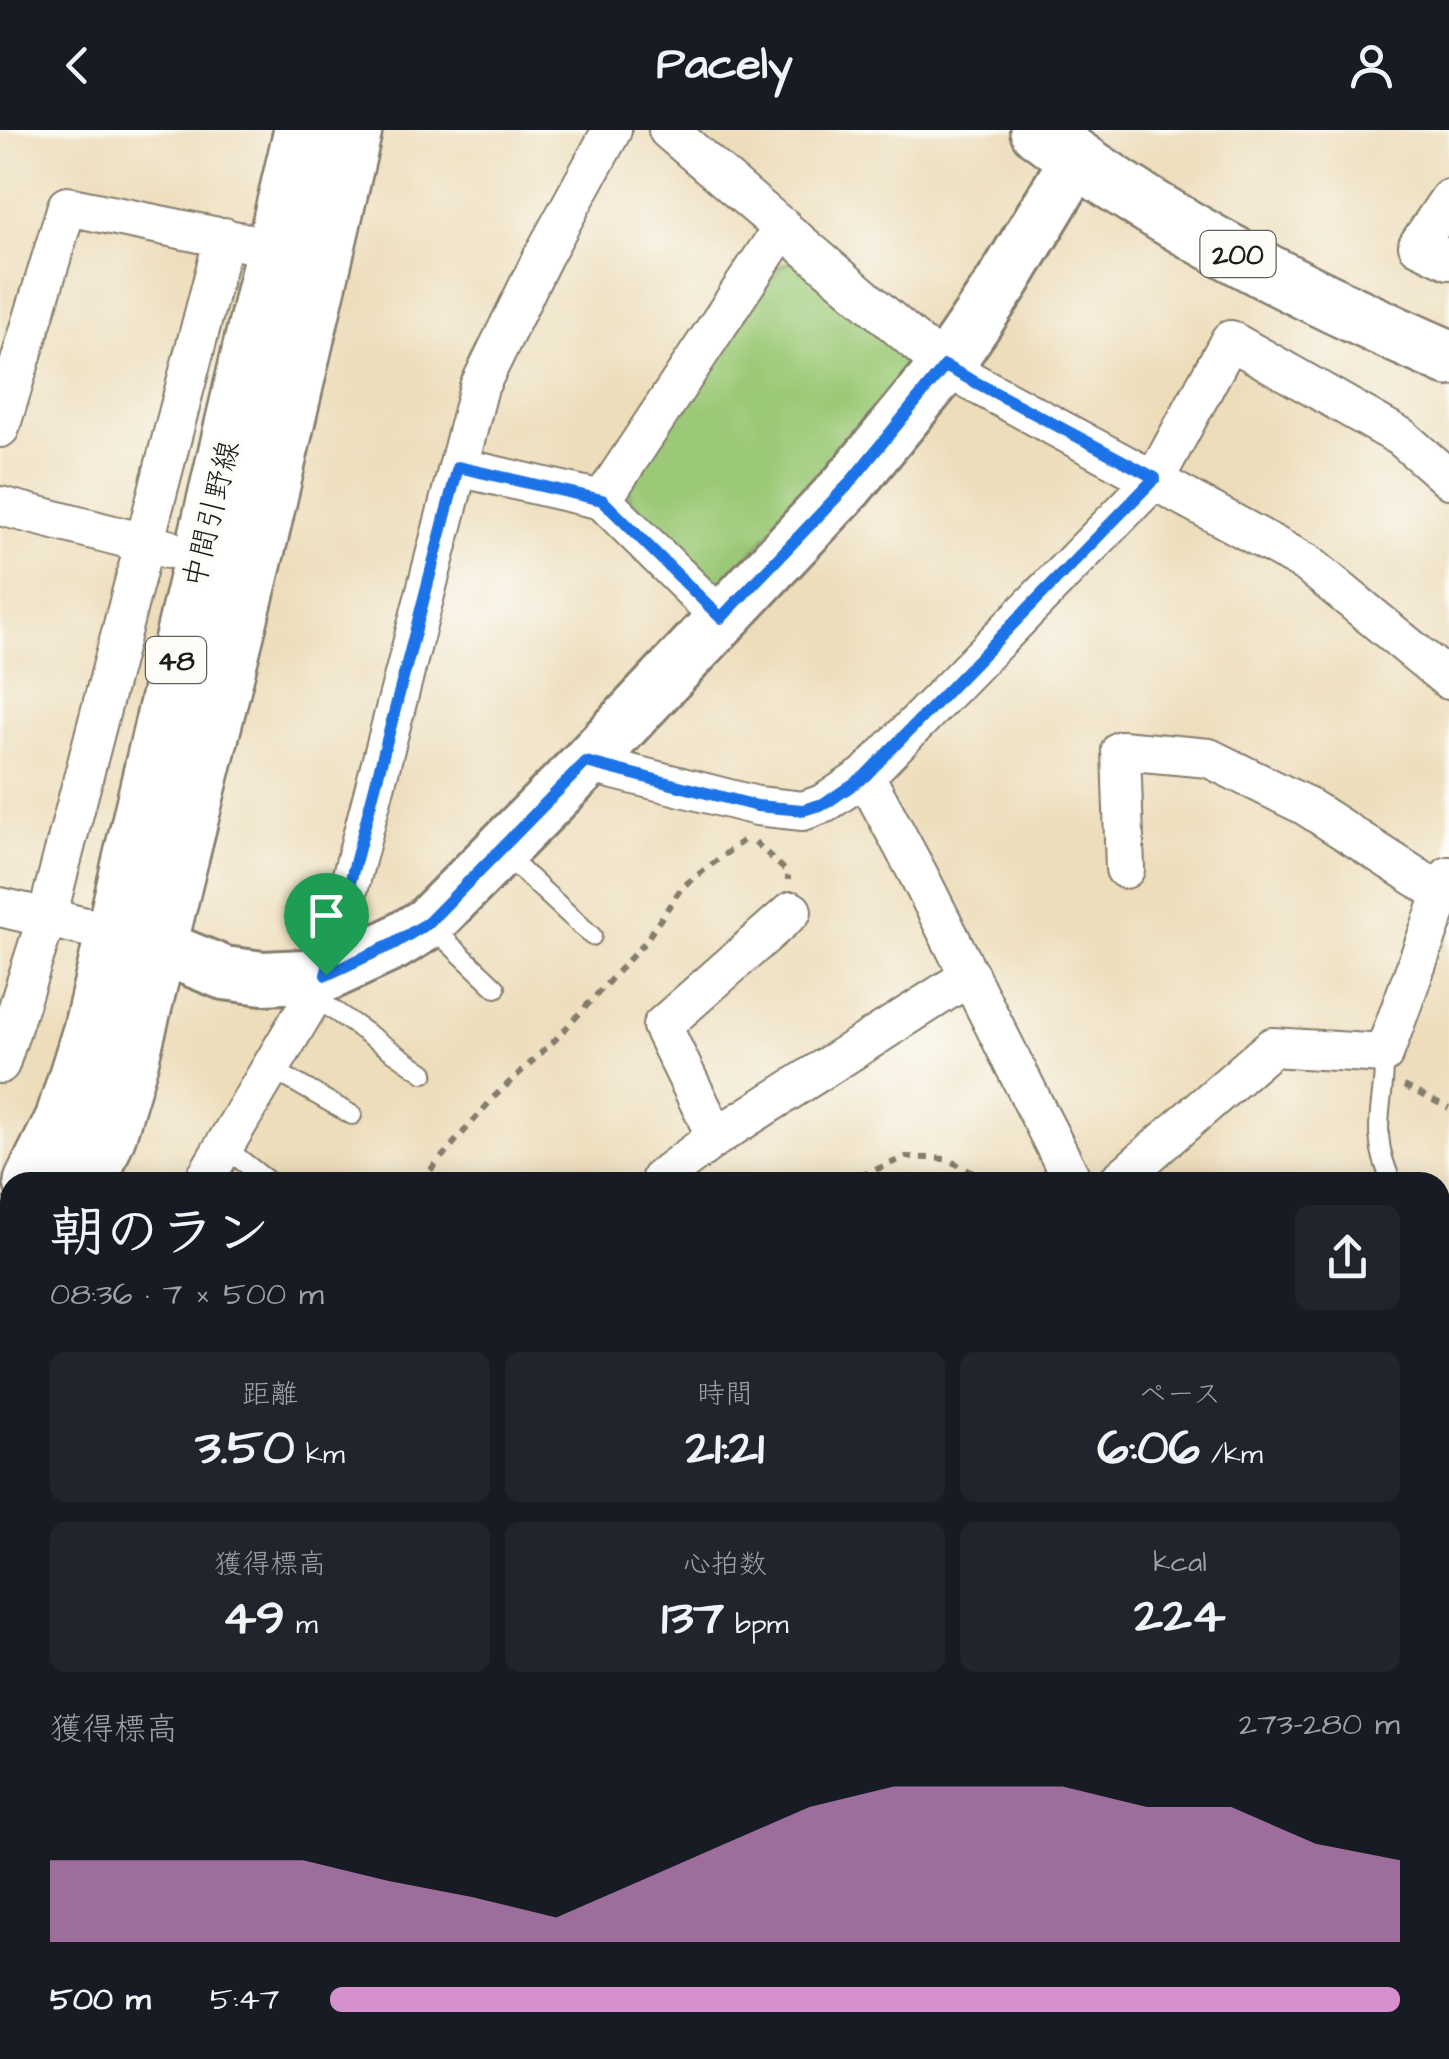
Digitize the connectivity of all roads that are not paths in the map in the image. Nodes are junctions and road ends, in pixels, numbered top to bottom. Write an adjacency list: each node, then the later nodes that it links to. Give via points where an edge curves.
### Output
1 (302, 130): 8 (main road, 中間引野線 / 48)
2 (354, 130): 32 (main road, 中間引野線 / 48, via 261,533)
3 (612, 130): 13 (street, via 479,387)
4 (668, 130): 7 (street)
5 (1070, 140): 10 (main road, 200, via 1214,242); 11 (street, via 1003,282)
6 (1449, 198): 9 (street, via 1418,245)
7 (783, 228): 11 (street); 16 (street)
8 (250, 242): 12 (street, via 67,206); 18 (street); 19 (main road, 中間引野線 / 48)
9 (1449, 260)
10 (1449, 358)
11 (945, 366): 14 (street); 20 (street, via 847,486)
12 (0, 428)
13 (458, 467): 16 (street); 34 (street)
14 (1155, 478): 15 (street, via 1230,340 1401,437); 21 (street, via 1308,564); 23 (street)
15 (1449, 478)
16 (602, 500): 20 (street)
17 (0, 506): 18 (street)
18 (147, 544): 19 (street); 29 (street)
19 (200, 555): 32 (main road, 中間引野線 / 48)
20 (721, 618): 22 (street)
21 (1449, 680)
22 (586, 762): 23 (street, via 757,806 803,810); 24 (street)
23 (865, 776): 33 (street)
24 (500, 851): 30 (street); 31 (lane)
25 (1125, 869): 26 (street, via 1121,750 1209,758 1306,806)
26 (1442, 906): 37 (street)
27 (0, 907): 29 (street)
28 (792, 911): 41 (street, via 662,1026)
29 (47, 917): 32 (street); 36 (street)
30 (428, 923): 34 (street); 35 (lane)
31 (592, 936)
32 (136, 938): 34 (street, via 224,972); 43 (main road, 中間引野線 / 48, via 91,1030 63,1120); 44 (main road, 中間引野線 / 48, via 130,1062)
33 (970, 976): 41 (street); 48 (street)
34 (320, 985): 38 (street); 39 (lane)
35 (496, 988)
36 (0, 1064)
37 (1384, 1066): 49 (street, via 1272,1047); 50 (lane, via 1377,1119)
38 (270, 1068): 40 (lane); 42 (street)
39 (424, 1073)
40 (352, 1116)
41 (716, 1137): 47 (street)
42 (222, 1146): 45 (street); 46 (lane)
43 (37, 1172)
44 (93, 1172)
45 (208, 1172)
46 (256, 1172)
47 (669, 1172)
48 (1068, 1172)
49 (1128, 1172)
50 (1387, 1172)

